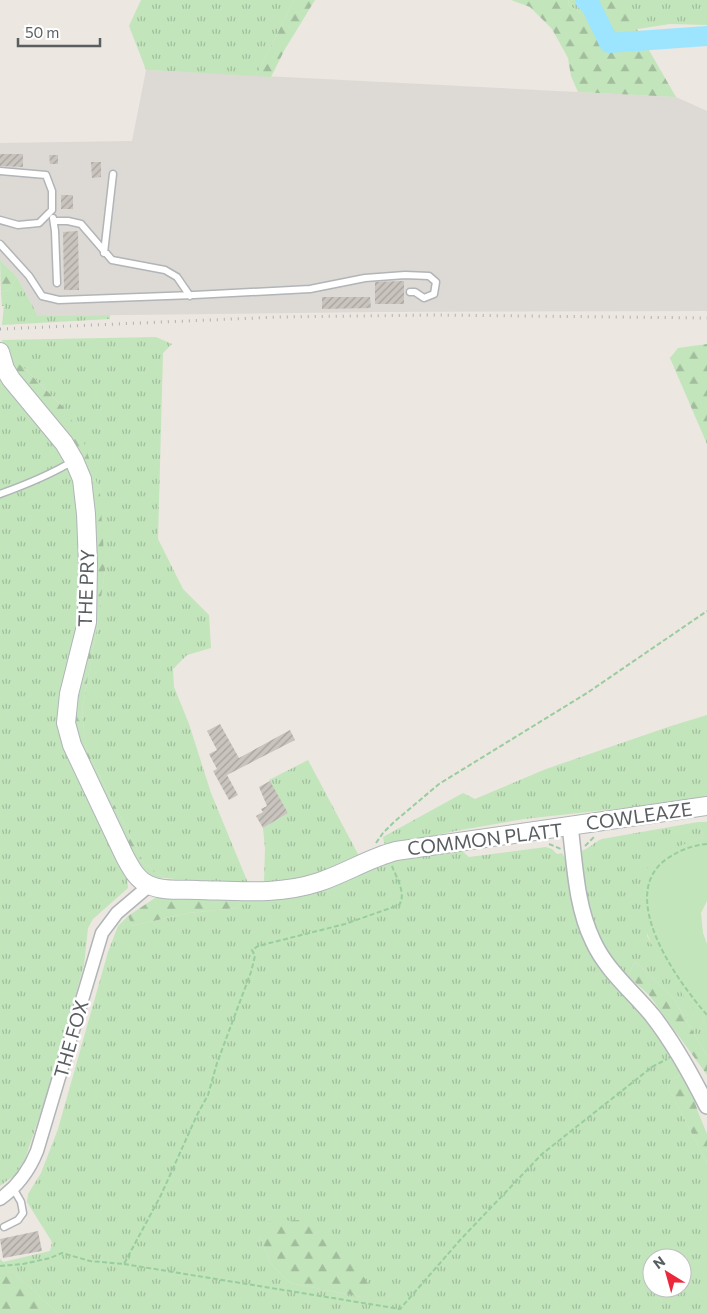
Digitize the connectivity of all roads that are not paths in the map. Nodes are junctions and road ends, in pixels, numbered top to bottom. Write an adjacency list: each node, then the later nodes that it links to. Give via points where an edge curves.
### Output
1 (0, 171): 3 (lane, via 46,175 52,191)
2 (112, 174): 7 (lane)
3 (52, 210): 4 (lane, via 39,223 18,225); 5 (lane)
4 (0, 220)
5 (54, 221): 7 (lane, via 81,224); 8 (lane)
6 (0, 244): 10 (lane, via 42,296 59,300)
7 (104, 253): 10 (lane, via 112,260 164,270 177,277)
8 (56, 283)
9 (410, 292): 10 (lane, via 424,298 434,294 436,282 429,276 405,275 365,278 310,289)
10 (190, 296)
11 (0, 355): 12 (main road, THE PRY, via 16,386 64,443)
12 (74, 460): 13 (lane, via 60,470); 16 (main road, THE PRY, via 82,480 86,506 88,600 87,622 68,694 66,723 72,745 125,857 138,877)
13 (0, 494)
14 (707, 806): 15 (main road, COWLEAZE)
15 (570, 826): 16 (main road, COMMON PLATT, via 382,855 319,882 282,890 177,889); 17 (street, COMMON PLATT, via 581,910 593,942 678,1053)
16 (150, 885): 18 (street, THE FOX, via 117,913 102,933 42,1138 32,1163)
17 (707, 1106)
18 (13, 1188): 19 (street, THE FOX); 20 (lane, via 23,1213 18,1220)
19 (0, 1199)
20 (4, 1227)

